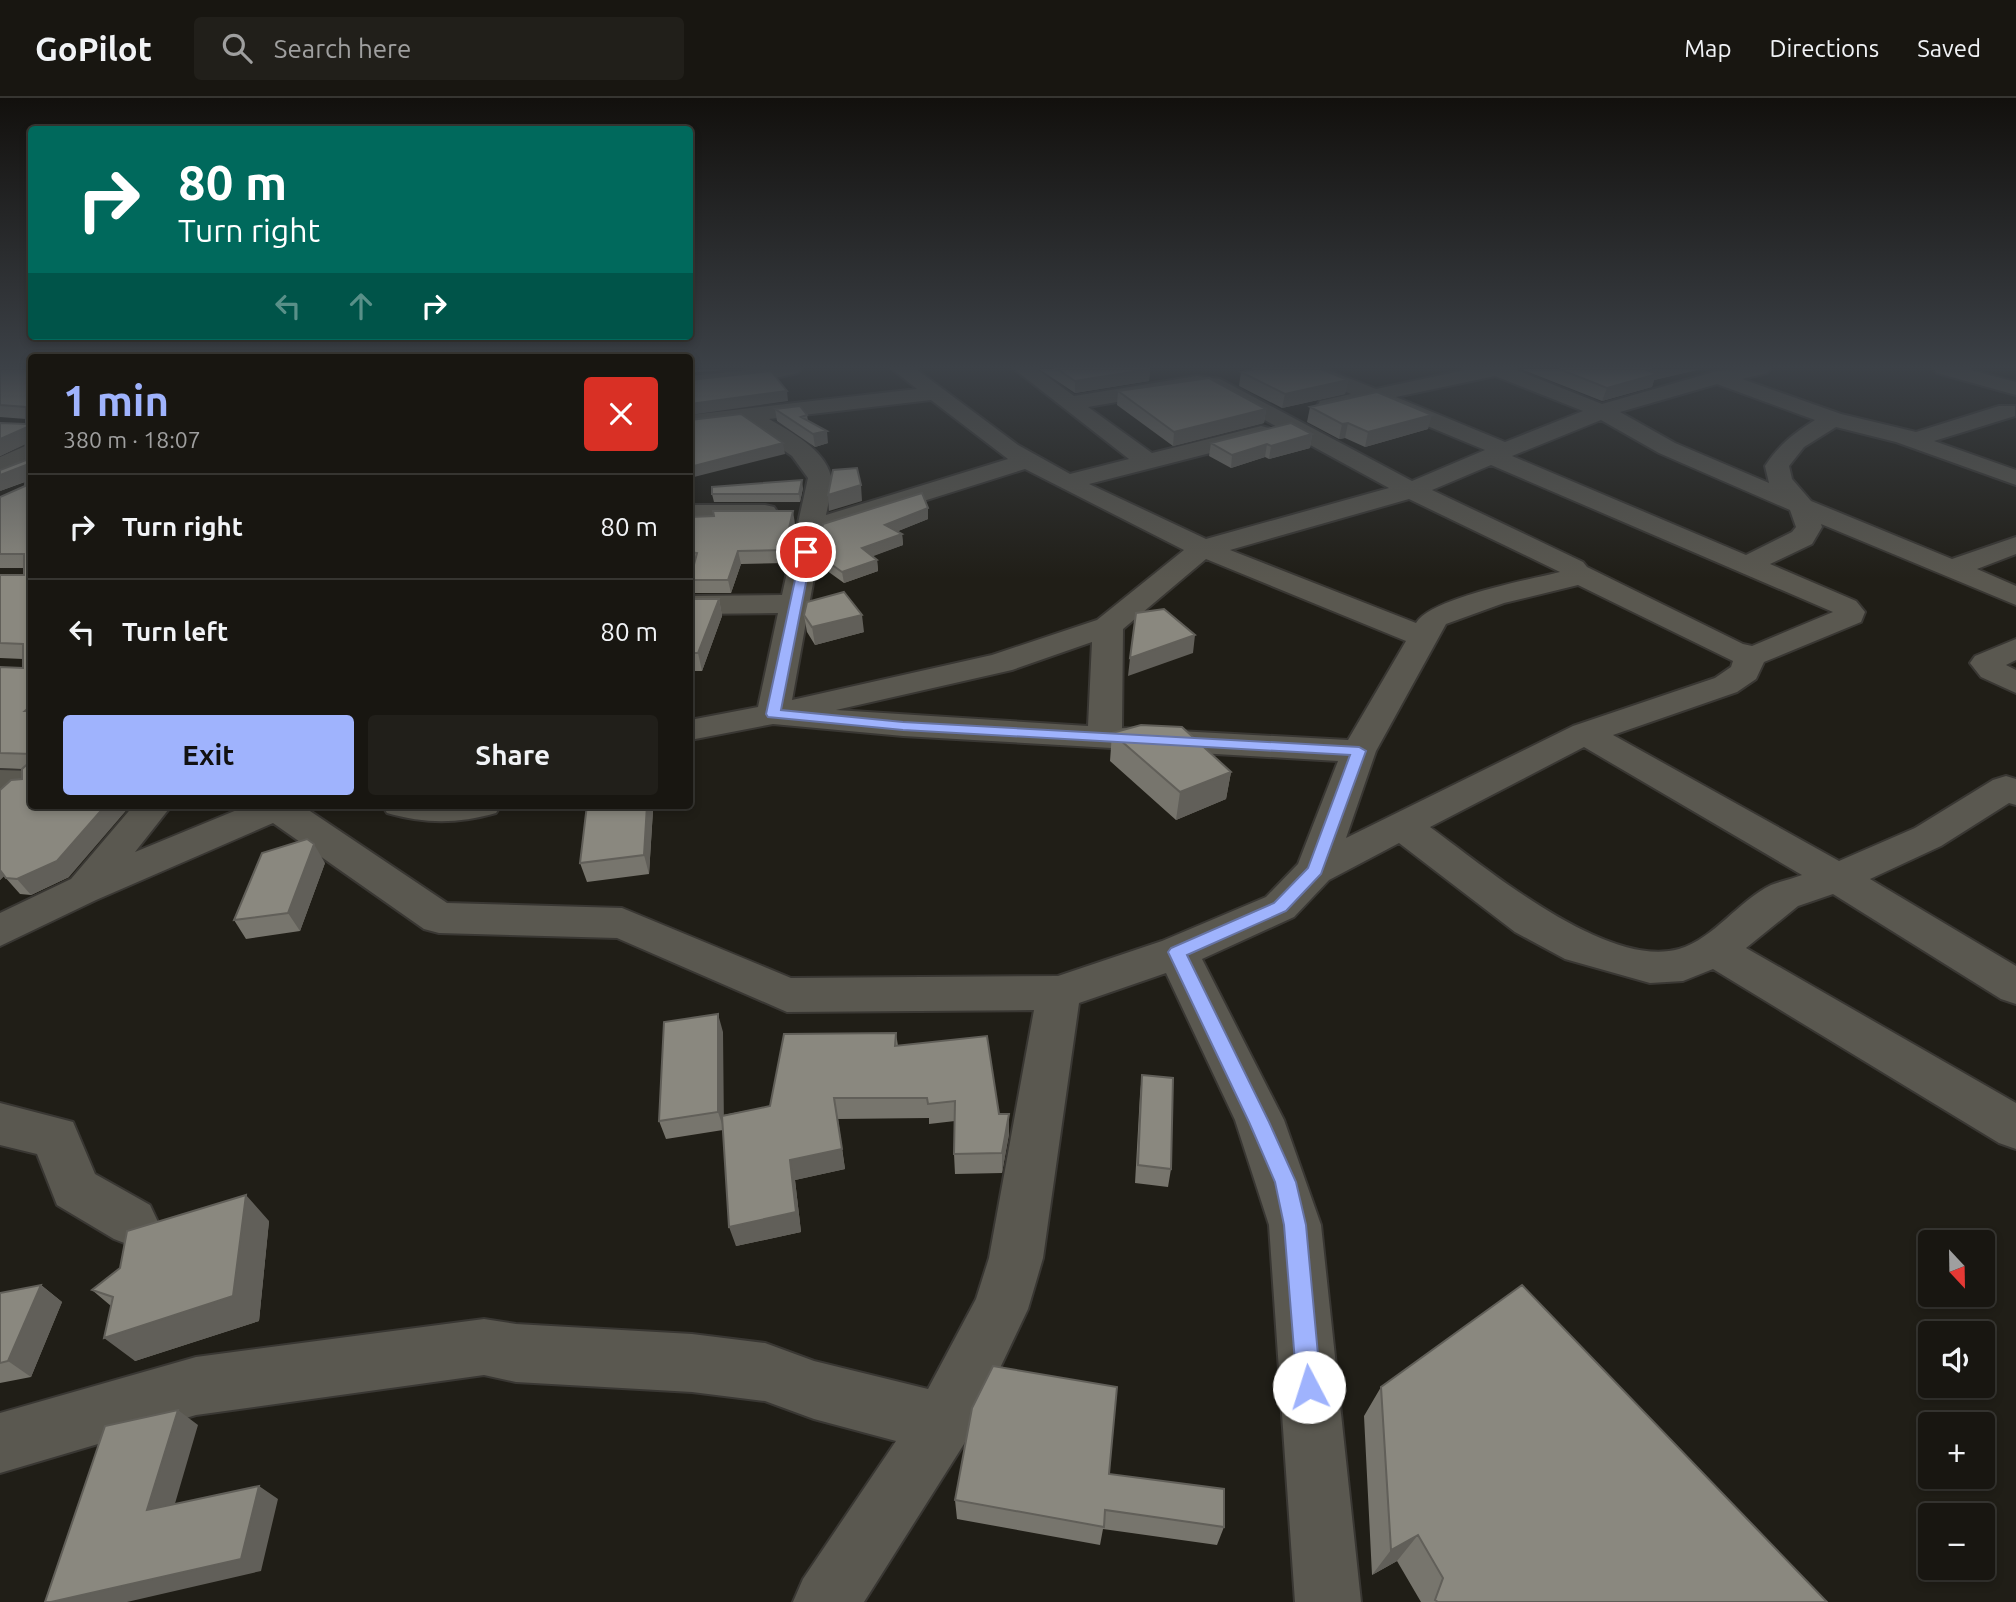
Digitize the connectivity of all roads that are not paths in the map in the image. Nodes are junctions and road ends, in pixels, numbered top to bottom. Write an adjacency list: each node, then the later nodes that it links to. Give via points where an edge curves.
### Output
1 (780, 439): 21 (street, via 817,467 820,478)
2 (993, 439): 13 (street)
3 (1118, 439): 14 (street)
4 (1226, 439): 14 (street)
5 (1316, 439): 18 (street)
6 (1468, 439): 12 (street)
7 (1534, 439): 12 (street)
8 (1652, 439): 19 (street)
9 (1801, 439): 19 (street, via 1777,466 1780,481)
10 (1905, 439): 16 (street)
11 (28, 452): 15 (street)
12 (1498, 453): 18 (street); 24 (street)
13 (1027, 461): 17 (street); 21 (street)
14 (1148, 462): 17 (street)
15 (0, 466)
16 (2016, 478)
17 (1068, 482): 23 (street)
18 (1411, 490): 23 (street); 26 (street)
19 (1801, 505): 24 (street, via 1809,527 1802,538); 25 (street)
20 (693, 513): 21 (street)
21 (813, 520): 28 (street)
22 (2016, 545): 25 (street)
23 (1202, 549): 30 (street); 31 (street)
24 (1747, 565): 33 (street, via 1850,612 1850,616)
25 (1952, 569): 27 (street)
26 (1577, 573): 31 (street, via 1434,618); 33 (street)
27 (2016, 596)
28 (794, 604): 29 (street); 36 (street)
29 (693, 605)
30 (1108, 626): 36 (street, via 1002,663); 40 (street)
31 (1424, 637): 41 (street)
32 (2016, 648): 34 (street, via 1986,663)
33 (1750, 656): 39 (street, via 1745,672 1726,685)
34 (2016, 684)
35 (693, 707): 37 (street)
36 (773, 714): 37 (street); 40 (street)
37 (737, 720): 38 (street)
38 (693, 729)
39 (1585, 733): 50 (street); 52 (street)
40 (1105, 736): 41 (street)
41 (1359, 751): 51 (street)
42 (0, 781): 43 (street)
43 (28, 782)
44 (2013, 786): 52 (street, via 1928,837)
45 (151, 809): 53 (street)
46 (274, 809): 53 (street)
47 (282, 809): 58 (street, via 439,918 622,923 787,995)
48 (440, 809): 49 (street)
49 (468, 809)
50 (1402, 827): 51 (street); 55 (street, via 1530,921 1580,948 1650,967 1683,965)
51 (1315, 870): 56 (street, via 1280,907)
52 (1837, 877): 55 (street, via 1784,896); 57 (street)
53 (82, 890): 54 (street)
54 (11, 920)
55 (1715, 950): 60 (street)
56 (1177, 952): 58 (street); 65 (street, via 1285,1182 1295,1225)
57 (2016, 987)
58 (1059, 993): 62 (street, via 1016,1258 1000,1309)
59 (0, 1124): 61 (street, via 55,1137 75,1189)
60 (2016, 1128)
61 (132, 1222)
62 (943, 1423): 63 (street, via 814,1390 765,1372 484,1347 196,1386); 64 (street)
63 (0, 1443)
64 (826, 1602)
65 (1328, 1602)

